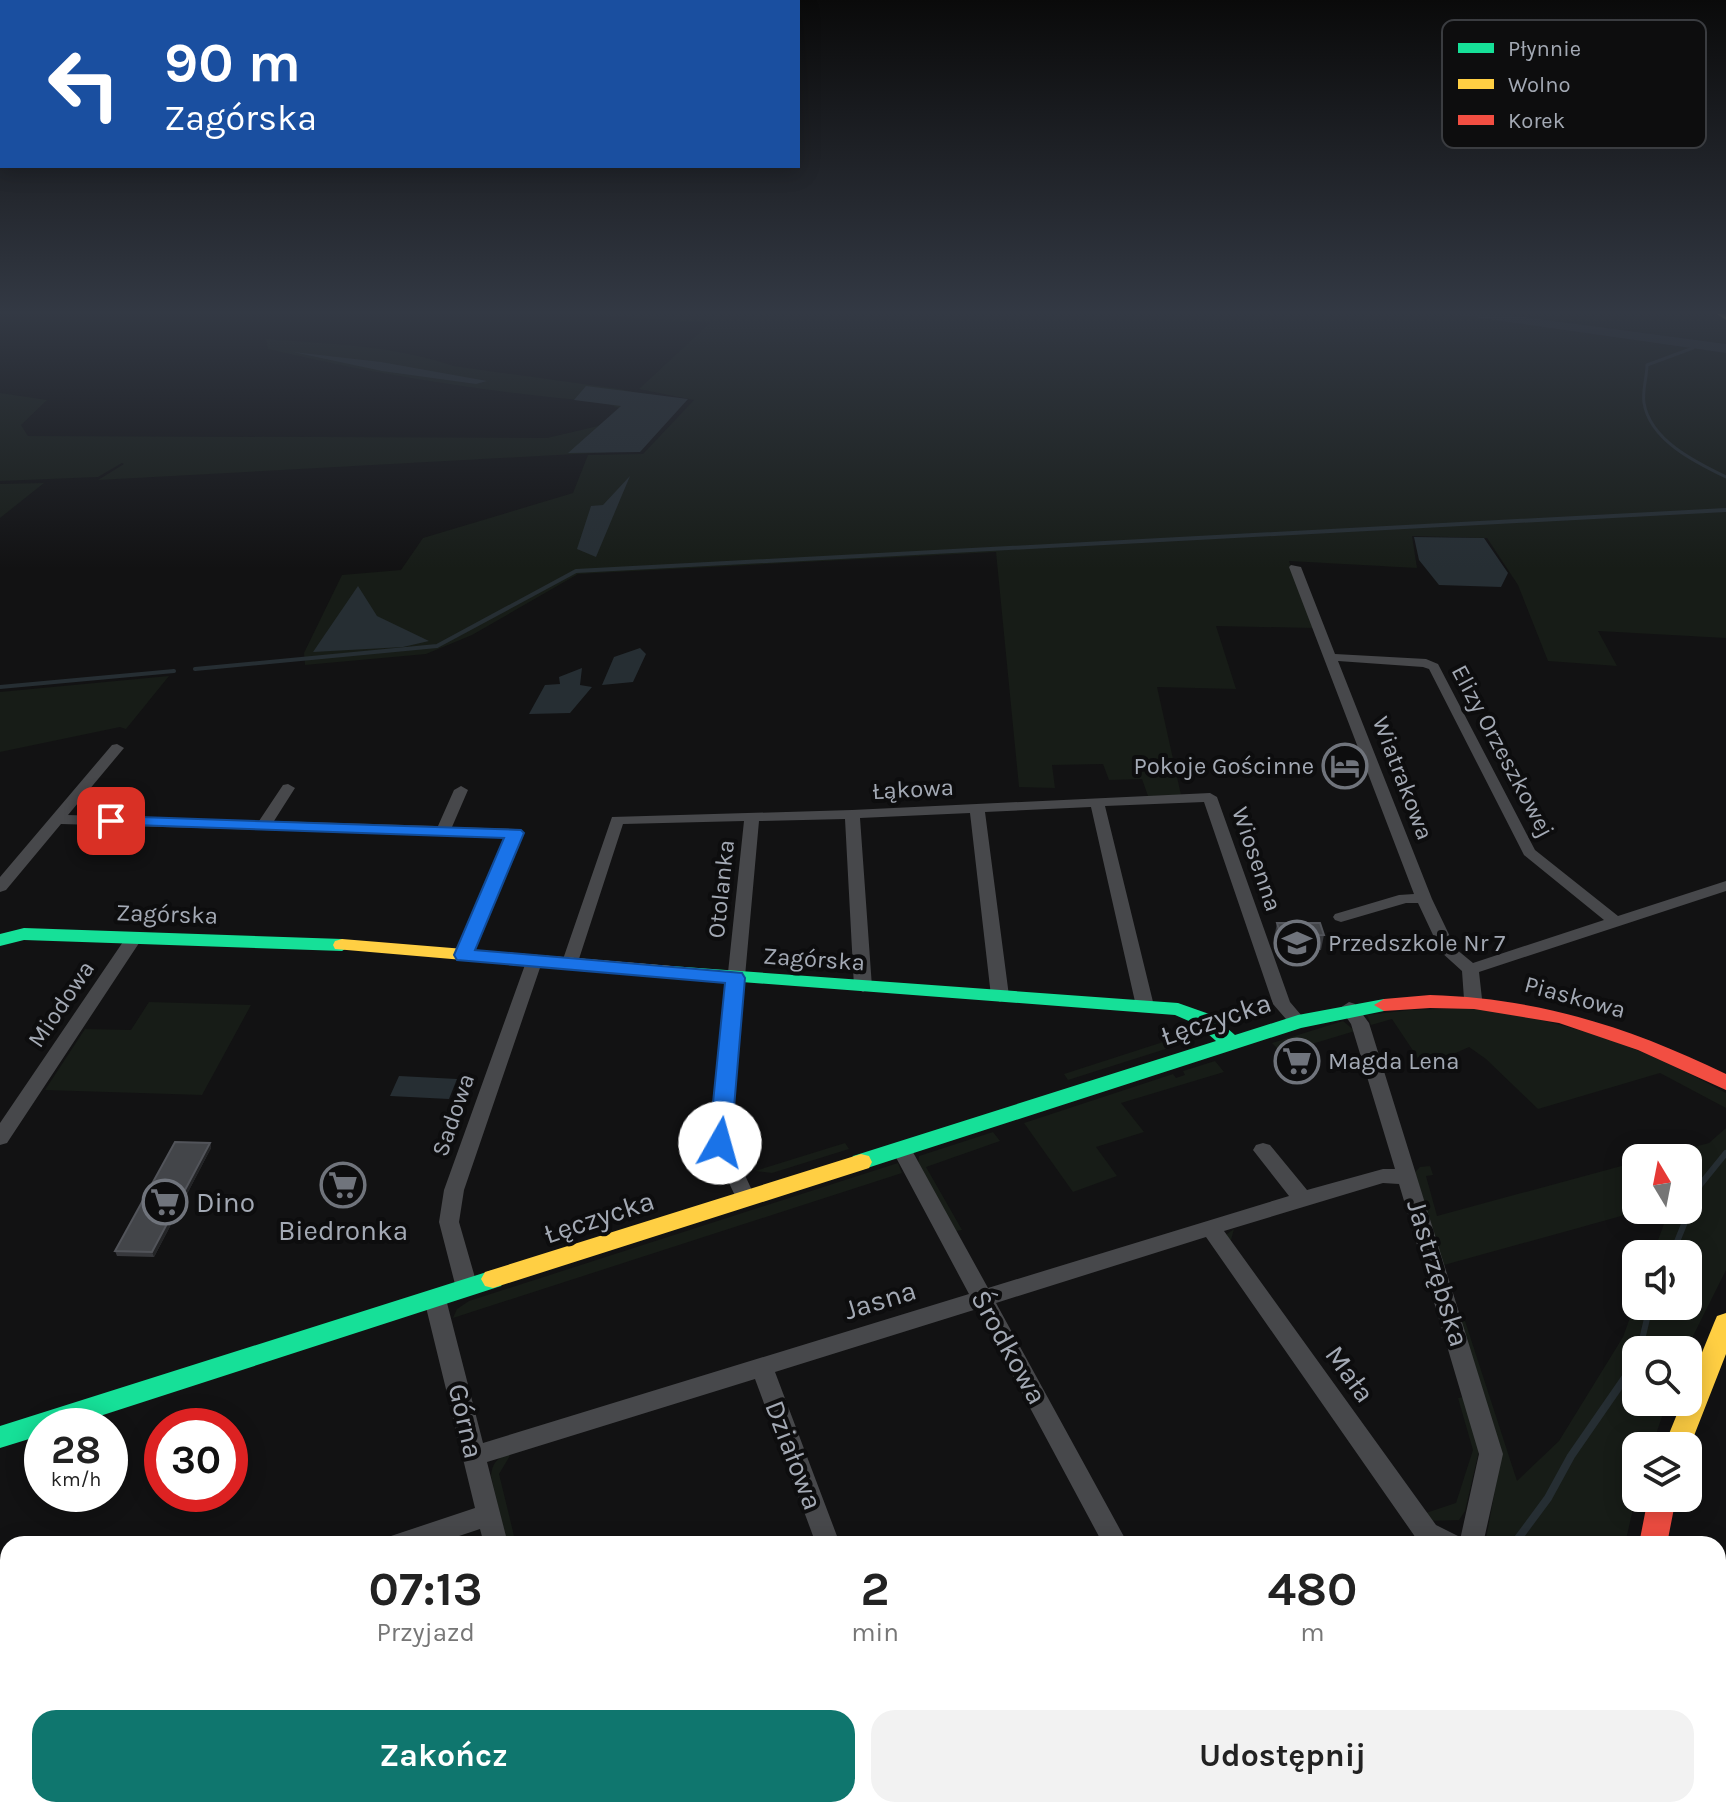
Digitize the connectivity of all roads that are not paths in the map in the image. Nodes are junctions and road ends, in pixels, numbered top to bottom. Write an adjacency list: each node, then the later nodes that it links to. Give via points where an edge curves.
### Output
1 (1295, 567): 2 (street, Wiatrakowa)
2 (1330, 657): 16 (street, Wiatrakowa); 18 (street, Elizy Orzeszkowej, via 1434,667 1529,852)
3 (117, 748): 11 (street)
4 (288, 788): 12 (street)
5 (461, 790): 13 (street)
6 (1210, 797): 7 (street, Łąkowa); 32 (street, Wiosenna, via 1282,1004)
7 (1097, 803): 8 (street, Łąkowa); 30 (street)
8 (977, 808): 9 (street, Łąkowa); 27 (street)
9 (852, 814): 10 (street, Łąkowa); 26 (street)
10 (752, 817): 23 (street, Łąkowa, via 617,820); 25 (street, Otolanka)
11 (57, 819): 12 (street); 15 (street)
12 (264, 825): 13 (street)
13 (443, 831): 21 (street, via 515,833)
14 (1726, 886): 18 (street)
15 (0, 887)
16 (1424, 899): 17 (street, via 1405,898); 24 (street, Wiatrakowa, via 1449,952)
17 (1341, 917)
18 (1615, 921): 24 (street)
19 (135, 937): 20 (main road, Zagórska, via 24,934); 21 (main road, Zagórska, via 323,943); 35 (street, Miodowa)
20 (0, 940)
21 (464, 955): 22 (main road, Zagórska)
22 (534, 962): 23 (main road, Zagórska); 42 (street, Sadowa, via 454,1190 449,1222)
23 (569, 965): 25 (main road, Zagórska)
24 (1470, 969): 28 (street)
25 (735, 978): 26 (main road, Zagórska); 39 (street, Otolanka, via 720,1143)
26 (863, 987): 27 (main road, Zagórska)
27 (1000, 996): 30 (main road, Zagórska)
28 (1473, 999): 29 (main road, Piaskowa); 34 (main road, Piaskowa, via 1592,1023)
29 (1401, 1001): 31 (main road, Łęczycka)
30 (1145, 1006): 33 (main road, Zagórska, via 1192,1013)
31 (1349, 1008): 32 (main road, Łęczycka); 38 (street, Jastrzębska, via 1360,1023)
32 (1298, 1022): 33 (main road, Łęczycka)
33 (1231, 1043): 36 (main road, Łęczycka)
34 (1726, 1083)
35 (0, 1138)
36 (902, 1150): 39 (main road, Łęczycka); 43 (street, Środkowa)
37 (1263, 1150): 40 (street)
38 (1408, 1177): 40 (street, Jasna, via 1383,1176); 57 (street, Jastrzębska, via 1491,1454)
39 (746, 1199): 42 (main road, Łęczycka)
40 (1303, 1199): 41 (street, Jasna)
41 (1211, 1229): 43 (street, Jasna); 56 (street, Mała)
42 (467, 1288): 44 (main road, Łęczycka)
43 (982, 1298): 46 (street, Jasna); 55 (street, Środkowa)
44 (435, 1299): 48 (main road, Łęczycka); 49 (street, Górna)
45 (1726, 1323): 47 (main road)
46 (761, 1366): 49 (street, Jasna); 54 (street, Działowa)
47 (1683, 1432)
48 (0, 1437)
49 (475, 1456): 51 (street, Górna)
50 (1659, 1512): 58 (main road)
51 (489, 1515): 52 (street); 53 (street, Górna)
52 (425, 1536)
53 (494, 1536)
54 (825, 1536)
55 (1112, 1536)
56 (1433, 1536)
57 (1473, 1536)
58 (1655, 1536)

